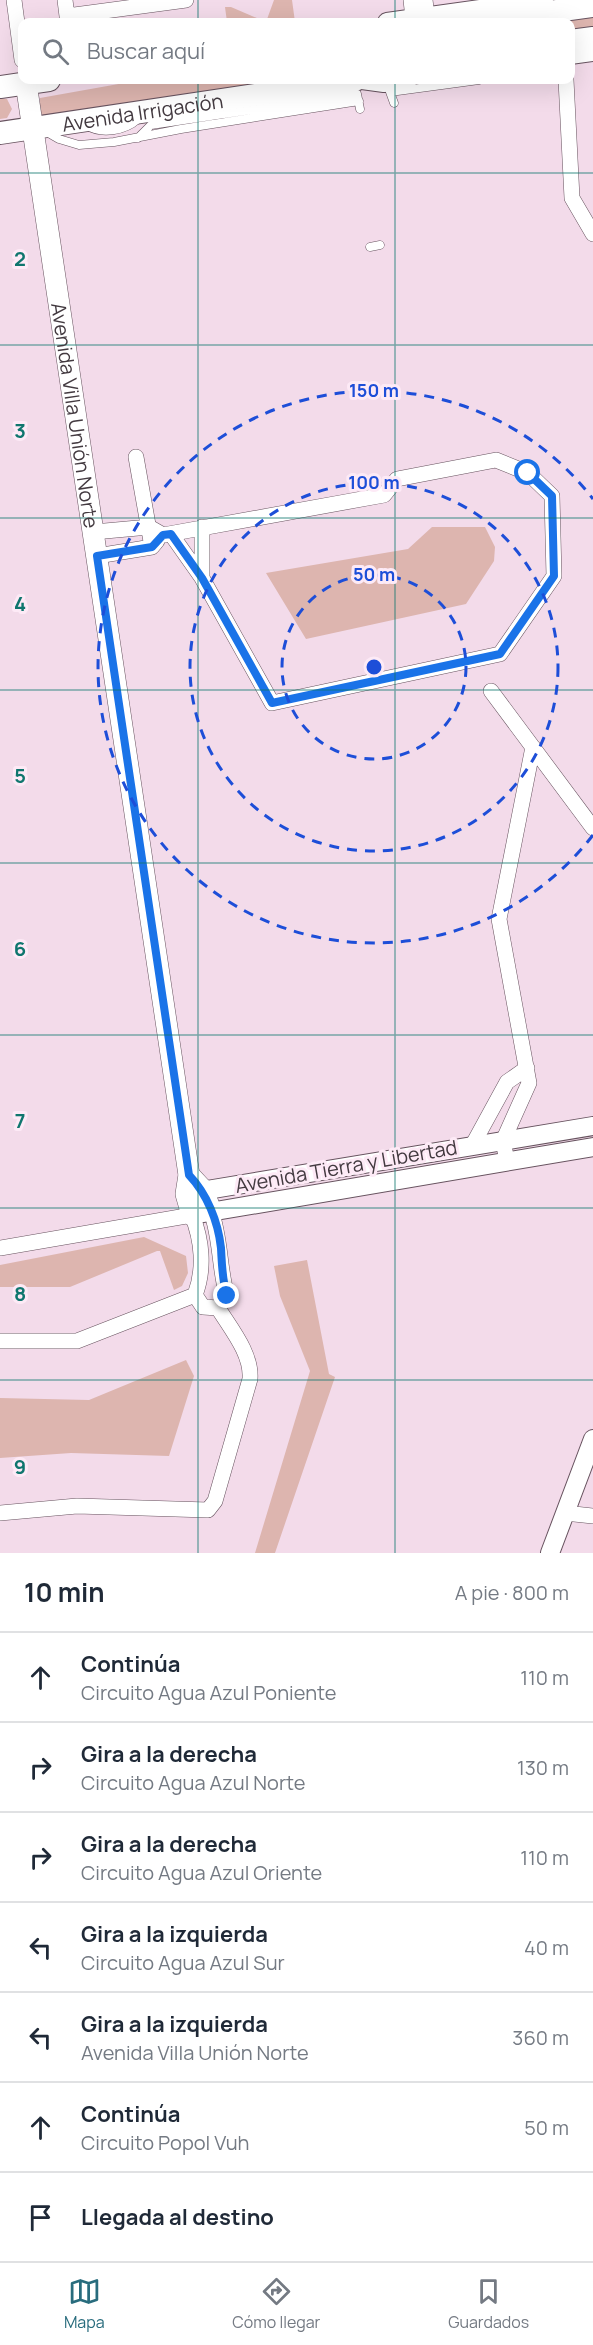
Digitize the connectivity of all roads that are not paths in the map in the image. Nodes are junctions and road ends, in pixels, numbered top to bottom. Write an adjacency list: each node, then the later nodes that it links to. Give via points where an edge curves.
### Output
1 (14, 0): 10 (street)
2 (65, 0): 3 (street, via 67,16)
3 (186, 0)
4 (411, 0): 7 (street)
5 (544, 0): 7 (street)
6 (593, 6): 9 (main road)
7 (422, 12): 8 (street)
8 (401, 18)
9 (505, 18)
10 (18, 30)
11 (593, 38): 12 (main road)
12 (575, 40)
13 (593, 52): 14 (street)
14 (575, 54)
15 (18, 83): 19 (main road)
16 (27, 84): 22 (main road, Avenida Villa Unión Norte)
17 (449, 84): 21 (lane, via 390,92)
18 (566, 84): 24 (street, via 572,198)
19 (0, 87)
20 (352, 100): 22 (main road, Avenida Irrigación, via 146,111); 22 (lane, via 137,139 79,145)
21 (394, 103)
22 (37, 128): 23 (main road, Avenida Irrigación); 29 (main road, Avenida Villa Unión Norte)
23 (0, 134)
24 (593, 234)
25 (380, 245): 26 (lane)
26 (370, 247)
27 (136, 457): 30 (street)
28 (202, 527): 30 (street); 32 (street); 32 (street, via 384,495 398,479 496,459 528,473 552,496 554,576 500,654 272,703)
29 (94, 532): 30 (street); 31 (main road, Avenida Villa Unión Norte)
30 (161, 532): 31 (street, via 152,547); 32 (street)
31 (97, 556): 45 (main road, Avenida Villa Unión Norte)
32 (202, 578)
33 (491, 691): 34 (street)
34 (533, 747): 35 (street); 36 (street, via 499,919)
35 (593, 828)
36 (527, 1068): 38 (street, via 529,1083); 39 (street, via 507,1082)
37 (593, 1126): 38 (street)
38 (503, 1141): 39 (street); 42 (street)
39 (472, 1146): 41 (street)
40 (593, 1147): 42 (street, Avenida Tierra y Libertad)
41 (439, 1152): 43 (street); 44 (street)
42 (507, 1161): 44 (street, Avenida Tierra y Libertad)
43 (336, 1170): 45 (street); 46 (street)
44 (443, 1172): 46 (street, Avenida Tierra y Libertad)
45 (192, 1186): 47 (main road, Avenida Villa Unión Norte)
46 (339, 1190): 47 (street, Avenida Tierra y Libertad)
47 (201, 1213): 48 (street, Avenida Tierra y Libertad); 49 (street); 50 (street, via 220,1246)
48 (0, 1248)
49 (200, 1280): 50 (street, via 212,1276); 51 (street)
50 (223, 1281): 52 (street, via 227,1296)
51 (195, 1295): 52 (street, via 203,1307); 53 (street, via 76,1341)
52 (218, 1308): 55 (street, via 251,1368 215,1501 208,1510 77,1506)
53 (0, 1341)
54 (592, 1442): 56 (street)
55 (0, 1513)
56 (565, 1514): 57 (street); 58 (street)
57 (593, 1516)
58 (550, 1553)

